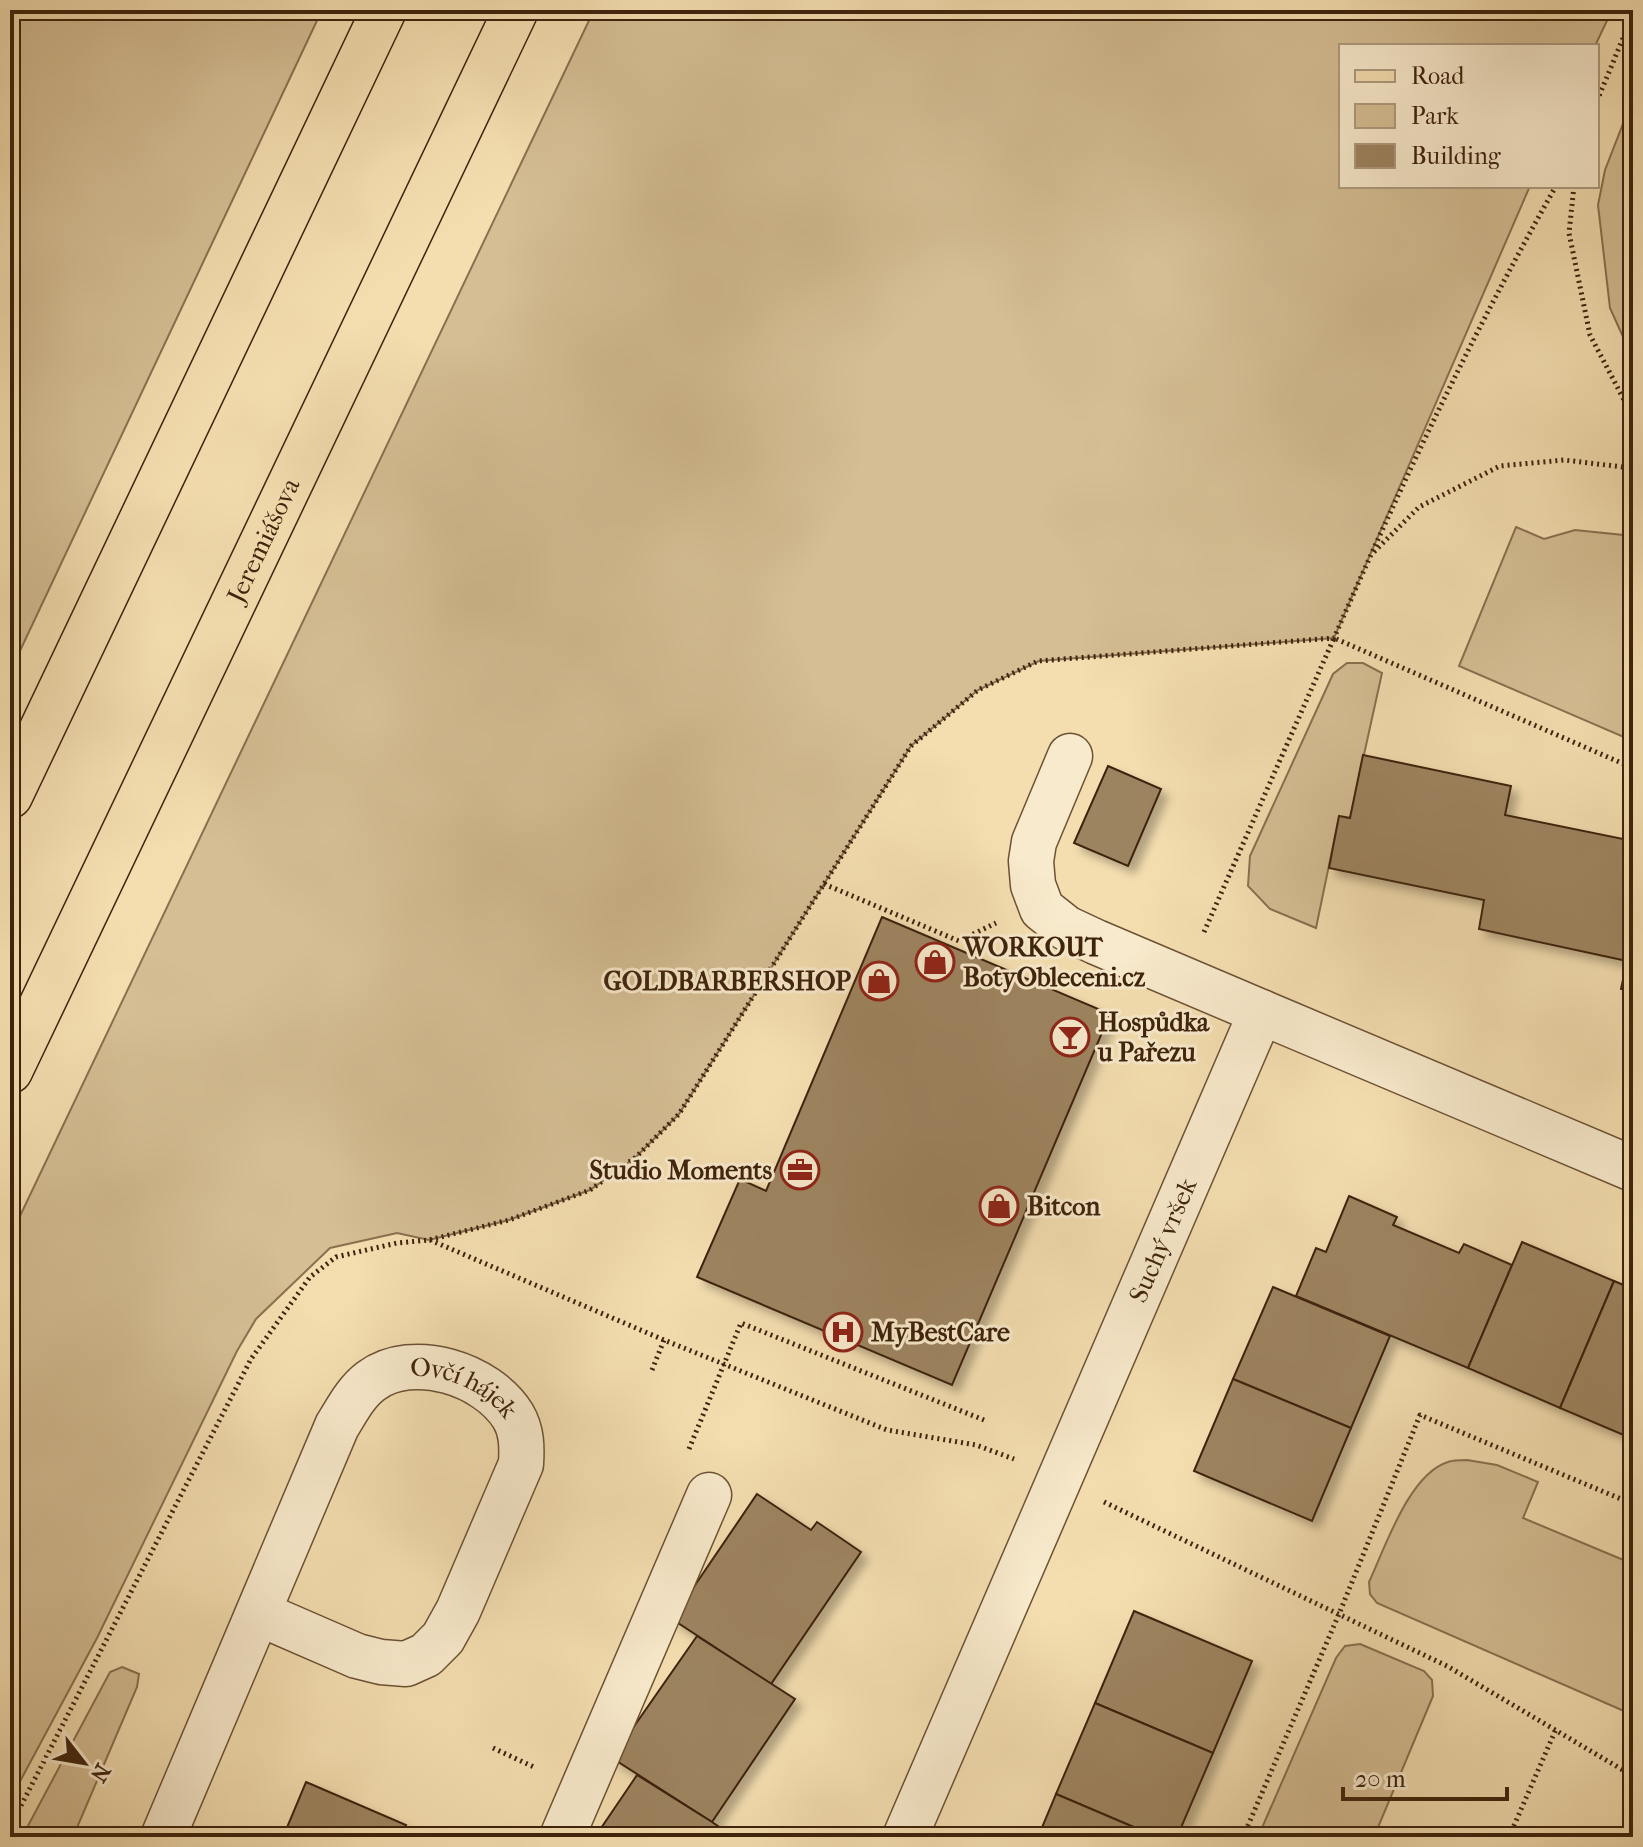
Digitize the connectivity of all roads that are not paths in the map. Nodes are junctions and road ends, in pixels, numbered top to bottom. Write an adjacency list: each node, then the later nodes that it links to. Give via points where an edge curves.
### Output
1 (384, 10): 4 (main road)
2 (516, 10): 6 (main road, Jeremiášova)
3 (1070, 756): 5 (street, via 1034,842 1033,885 1042,909 1066,928)
4 (10, 796)
5 (1261, 1012): 7 (street); 12 (street, Suchý vršek)
6 (10, 1071)
7 (1633, 1169)
8 (709, 1495): 11 (street)
9 (258, 1613): 9 (street, Ovčí hájek, via 337,1426 370,1382 395,1369 447,1371 502,1401 522,1439 521,1464 458,1611 426,1655 406,1664 381,1662); 10 (street, Ovčí hájek)
10 (163, 1837)
11 (562, 1837)
12 (905, 1837)

